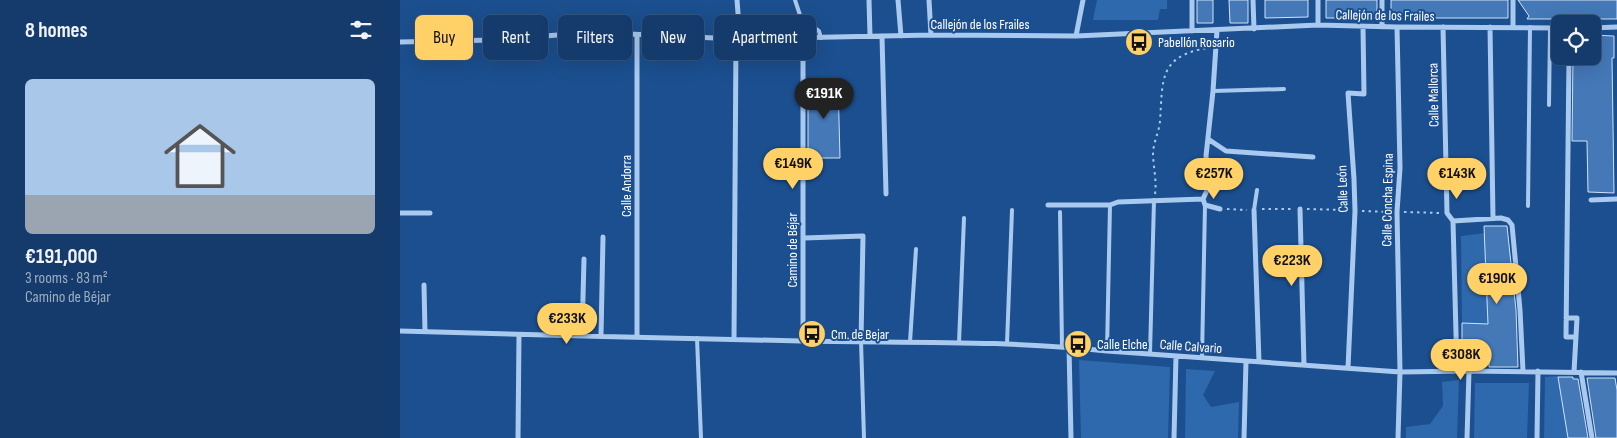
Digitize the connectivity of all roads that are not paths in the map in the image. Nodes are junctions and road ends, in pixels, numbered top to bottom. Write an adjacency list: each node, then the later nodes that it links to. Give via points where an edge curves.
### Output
1 (737, 0): 12 (street)
2 (795, 0): 13 (lane)
3 (869, 0): 31 (street)
4 (898, 0): 33 (street)
5 (929, 0): 30 (street)
6 (1082, 0): 34 (street)
7 (1192, 0): 28 (street)
8 (1253, 0): 26 (street)
9 (1318, 0): 14 (street)
10 (1382, 0): 16 (street)
11 (1513, 0): 19 (street)
12 (737, 15)
13 (800, 15)
14 (1318, 25): 15 (street, Callejón de los Frailes); 26 (street, Callejón de los Frailes)
15 (1363, 27): 16 (street, Callejón de los Frailes); 95 (street, Calle León, via 1364,94 1348,93 1355,210)
16 (1382, 27): 23 (street, Callejón de los Frailes)
17 (1443, 27): 18 (street, Callejón de los Frailes); 23 (street, Callejón de los Frailes); 65 (street, Calle Mallorca, via 1448,213)
18 (1490, 27): 19 (street, Callejón de los Frailes); 64 (street)
19 (1513, 27): 20 (street, Callejón de los Frailes)
20 (1530, 27): 24 (street, Callejón de los Frailes); 55 (lane)
21 (1617, 27): 25 (street)
22 (816, 28): 37 (lane)
23 (1397, 28): 100 (street, Calle Concha Espina)
24 (1550, 28): 44 (lane)
25 (1601, 28)
26 (1254, 29): 27 (street, Callejón de los Frailes)
27 (1217, 30): 28 (street, Callejón de los Frailes); 43 (street)
28 (1192, 32): 34 (street, Callejón de los Frailes)
29 (637, 35): 35 (street, Callejón de los Frailes); 38 (street, Callejón de los Frailes, via 570,34); 77 (street, Calle Andorra)
30 (931, 35): 33 (street, Callejón de los Frailes); 34 (street, Callejón de los Frailes)
31 (870, 36): 32 (street, Callejón de los Frailes); 37 (street, Callejón de los Frailes)
32 (882, 36): 33 (street, Callejón de los Frailes); 48 (street)
33 (901, 36)
34 (1076, 36)
35 (714, 38)
36 (816, 38): 37 (street, Callejón de los Frailes)
37 (821, 38)
38 (400, 42)
39 (738, 60): 80 (street)
40 (803, 60): 67 (street, Camino de Béjar)
41 (1569, 65): 71 (street)
42 (1284, 89): 43 (lane)
43 (1213, 91): 45 (street)
44 (1549, 105)
45 (1208, 139): 46 (street, via 1226,151); 52 (street, via 1209,186)
46 (1313, 157)
47 (1257, 190): 59 (lane)
48 (886, 194)
49 (1617, 199): 51 (street)
50 (1154, 200): 52 (street); 54 (street); 89 (lane)
51 (1591, 200)
52 (1204, 202): 56 (street); 91 (lane)
53 (1048, 205): 54 (street)
54 (1110, 205): 88 (lane)
55 (1528, 206)
56 (1220, 209)
57 (1300, 209): 94 (street)
58 (1012, 210): 85 (lane)
59 (1254, 210): 93 (street)
60 (1060, 212): 86 (lane)
61 (400, 213): 62 (street)
62 (430, 213)
63 (964, 218): 84 (lane)
64 (1493, 218): 65 (street); 98 (street, via 1505,218 1512,225)
65 (1453, 221): 96 (street)
66 (603, 237): 76 (street)
67 (804, 238): 81 (street, Camino de Béjar); 82 (street, via 863,236)
68 (916, 249): 83 (lane)
69 (584, 258): 75 (street)
70 (424, 285): 73 (street)
71 (1566, 318): 78 (street, via 1566,337); 78 (street, via 1577,318)
72 (400, 331): 73 (street, Calle Calvario)
73 (425, 332): 74 (street, Calle Calvario)
74 (519, 334): 75 (street, Calle Calvario); 104 (street)
75 (582, 336): 76 (street, Calle Calvario)
76 (600, 336): 77 (street, Calle Calvario)
77 (637, 336): 79 (street, Calle Calvario)
78 (1576, 337): 101 (street)
79 (698, 338): 80 (street, Calle Calvario); 105 (lane)
80 (734, 339): 81 (street, Calle Calvario)
81 (803, 341): 82 (street, Calle Calvario)
82 (861, 341): 83 (street, Calle Calvario); 106 (lane)
83 (910, 342): 84 (street, Calle Calvario)
84 (959, 343): 85 (street, Calle Calvario)
85 (1007, 344): 86 (street, Calle Calvario)
86 (1062, 347): 87 (street, Calle Calvario)
87 (1069, 347): 88 (street, Calle Calvario); 107 (street)
88 (1107, 351): 89 (street, Calle Calvario)
89 (1150, 354): 90 (street, Calle Calvario)
90 (1176, 356): 91 (street, Calle Calvario); 108 (street)
91 (1202, 358): 92 (street, Calle Calvario)
92 (1246, 361): 93 (street, Calle Calvario); 109 (street)
93 (1259, 362): 94 (street, Calle Calvario)
94 (1304, 365): 95 (street, Calle Calvario)
95 (1348, 368): 100 (street, Calle Calvario)
96 (1457, 371): 97 (street, Calle Calvario); 100 (street, Calle Calvario)
97 (1468, 371): 98 (street, Calle Calvario); 111 (street)
98 (1523, 371): 99 (street, Calle Calvario)
99 (1538, 371): 101 (street, Calle Calvario); 112 (street)
100 (1400, 372): 110 (street, Calle Concha Espina)
101 (1574, 372): 102 (street, Calle Calvario)
102 (1581, 372): 103 (street, Calle Calvario); 113 (street)
103 (1617, 375)
104 (518, 438)
105 (701, 438)
106 (864, 438)
107 (1071, 438)
108 (1174, 438)
109 (1244, 438)
110 (1398, 438)
111 (1467, 438)
112 (1537, 438)
113 (1592, 438)

